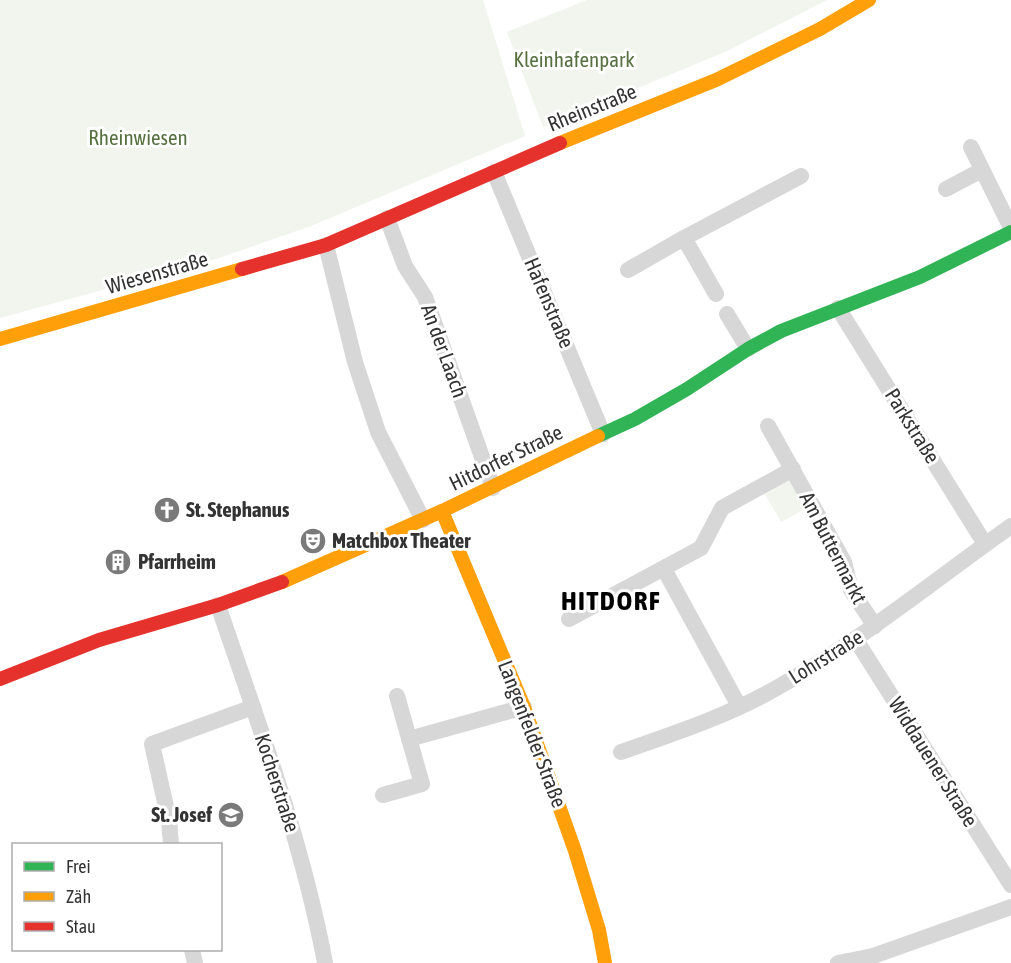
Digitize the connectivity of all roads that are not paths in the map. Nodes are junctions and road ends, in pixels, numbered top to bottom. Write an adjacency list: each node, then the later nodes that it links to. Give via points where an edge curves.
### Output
1 (869, 0): 4 (street, Rheinstraße, via 716,80)
2 (971, 147): 3 (street)
3 (982, 170): 6 (street); 8 (street)
4 (494, 172): 7 (street, Rheinstraße); 18 (street, Hafenstraße)
5 (801, 176): 9 (street)
6 (946, 189)
7 (387, 218): 10 (street, Rheinstraße); 20 (street, An der Laach, via 405,266 425,297)
8 (1011, 230): 13 (street, Hitdorfer Straße, via 924,276)
9 (684, 238): 11 (street); 12 (street)
10 (326, 245): 15 (street, Wiesenstraße); 22 (street, via 355,362 378,432)
11 (628, 270)
12 (716, 294)
13 (838, 308): 16 (street, Hitdorfer Straße); 24 (street, Parkstraße)
14 (727, 314): 16 (street)
15 (0, 339)
16 (748, 349): 18 (street, Hitdorfer Straße, via 677,395)
17 (768, 426): 19 (street, Am Buttermarkt)
18 (603, 434): 20 (street, Hitdorfer Straße)
19 (793, 469): 25 (street, Am Buttermarkt, via 722,508 701,548); 28 (street, Am Buttermarkt, via 844,562 851,590)
20 (493, 488): 21 (street, Hitdorfer Straße)
21 (442, 511): 22 (street, Hitdorfer Straße); 34 (street, Langenfelder Straße)
22 (423, 520): 26 (street, Hitdorfer Straße, via 291,579)
23 (1011, 526): 24 (street, Lohrstraße)
24 (985, 544): 28 (street, Lohrstraße)
25 (664, 569): 27 (street, Am Buttermarkt); 32 (street)
26 (218, 605): 30 (street, Hitdorfer Straße, via 99,640); 33 (street, Kocherstraße)
27 (569, 619)
28 (875, 626): 29 (street, Lohrstraße)
29 (856, 640): 32 (street, Lohrstraße); 39 (street, Widdauener Straße)
30 (0, 679)
31 (397, 696): 35 (street)
32 (739, 706): 36 (street, Lohrstraße, via 694,727)
33 (253, 707): 38 (street, via 152,744); 41 (street, Kocherstraße, via 286,806)
34 (524, 707): 35 (street); 42 (street, Langenfelder Straße, via 575,851)
35 (410, 739): 37 (street, via 422,784)
36 (621, 752)
37 (383, 795)
38 (171, 843)
39 (1011, 885)
40 (1011, 907): 43 (street, via 873,956)
41 (325, 963)
42 (605, 963)
43 (838, 963)

